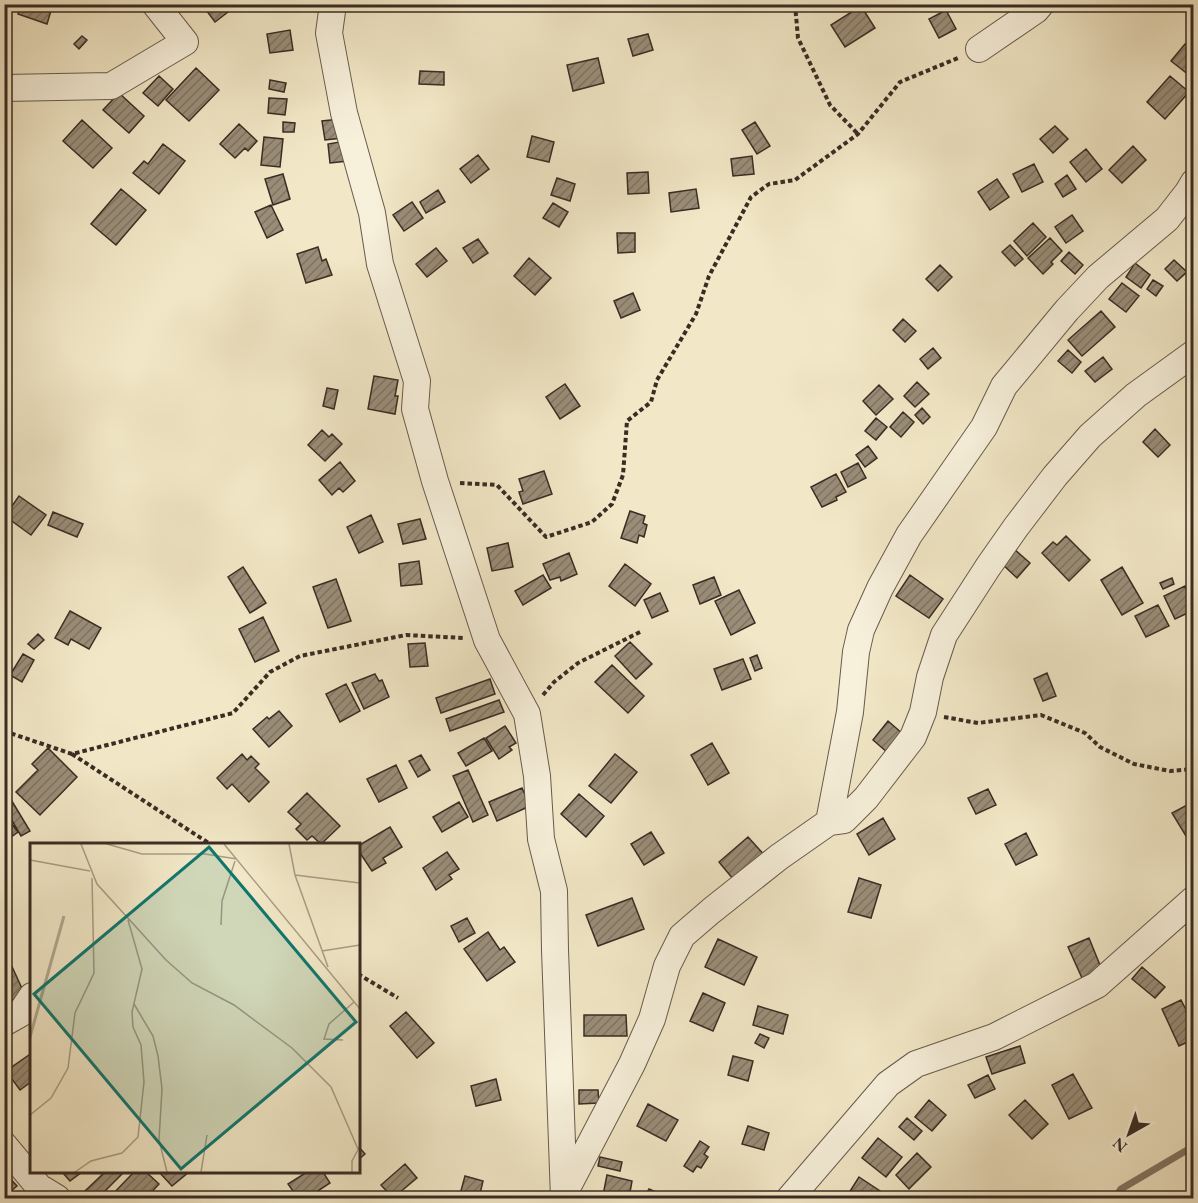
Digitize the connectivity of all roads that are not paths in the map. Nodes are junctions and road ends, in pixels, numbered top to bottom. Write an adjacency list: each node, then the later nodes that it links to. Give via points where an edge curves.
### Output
1 (155, 4): 5 (street, via 185,42 111,86)
2 (333, 4): 13 (street, via 329,33 344,113 372,213 380,264 417,381 415,409 487,640 527,714 537,776 541,839 554,891)
3 (1041, 4): 4 (street)
4 (979, 49)
5 (4, 88)
6 (1194, 182): 8 (street, via 1167,219 1098,277 1067,310 1004,386 984,427 909,535 861,630)
7 (1194, 353): 8 (street, via 1136,395 1090,436 1042,493 944,634 913,737 866,798 843,820)
8 (829, 822): 13 (street, via 682,936 667,966 652,1019 632,1064)
9 (1194, 899): 15 (street, via 1097,985 994,1037 916,1064 888,1084)
10 (30, 999): 11 (street, via 20,1014)
11 (4, 1023)
12 (4, 1145): 14 (street, via 39,1187)
13 (564, 1196)
14 (57, 1198)
15 (790, 1198)

